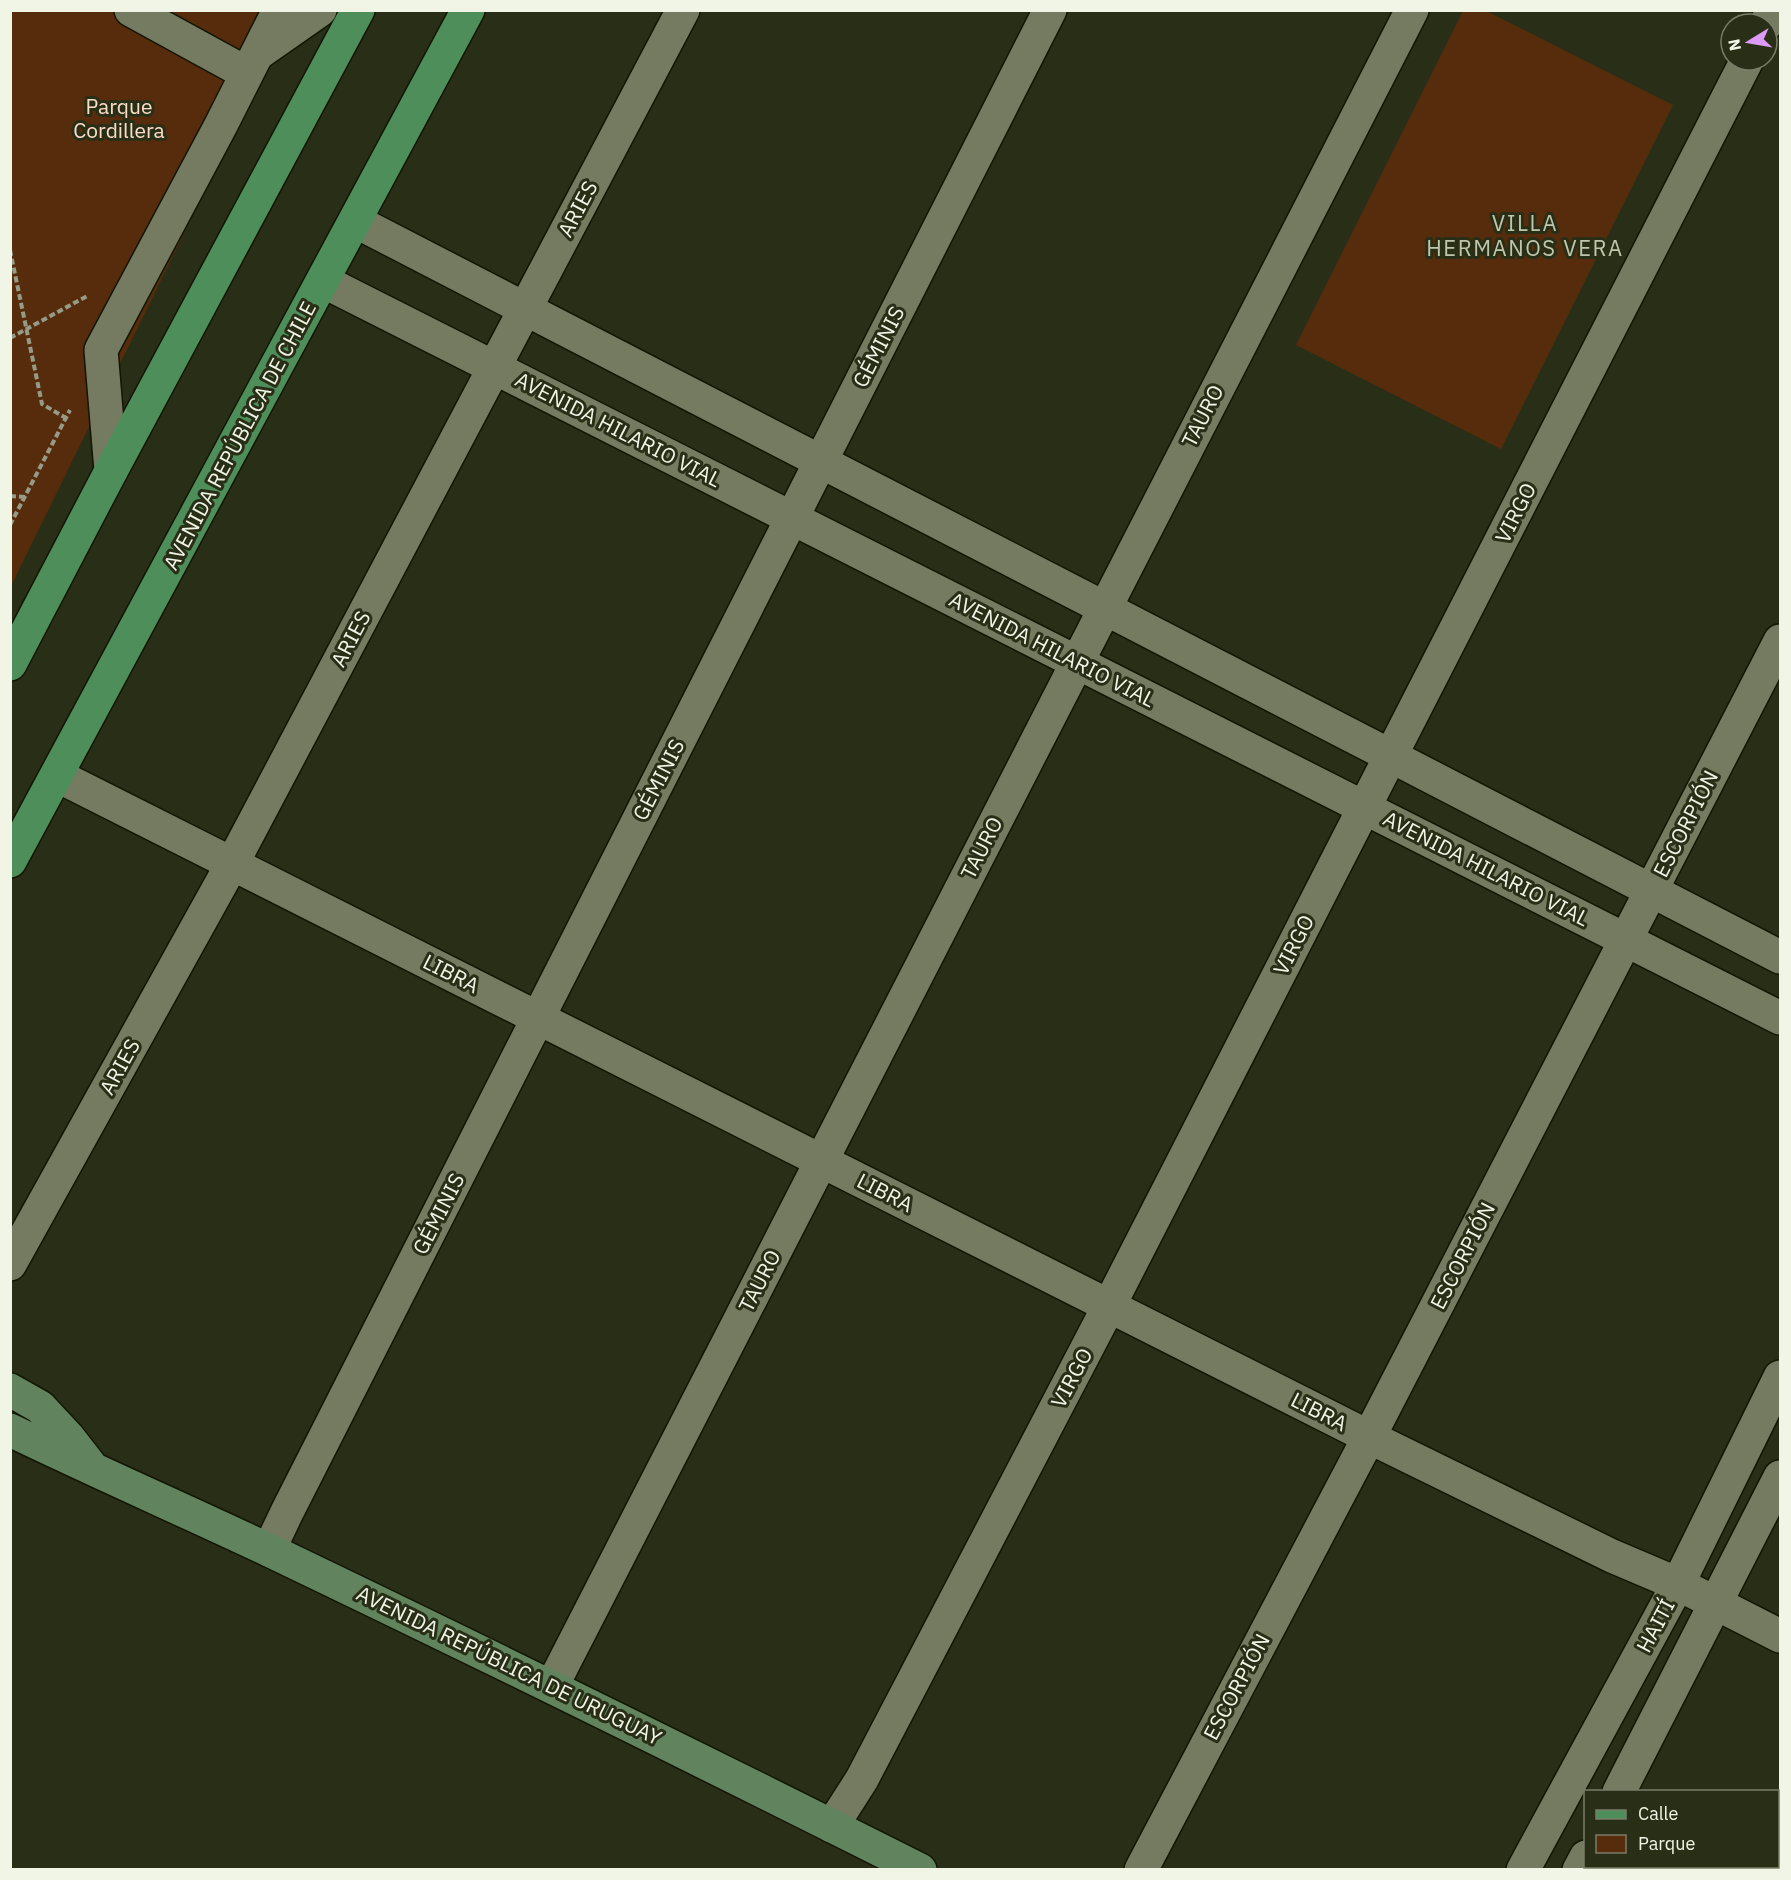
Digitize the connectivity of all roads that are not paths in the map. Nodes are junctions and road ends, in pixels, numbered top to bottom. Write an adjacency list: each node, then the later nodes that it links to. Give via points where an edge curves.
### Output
1 (131, 10): 9 (street)
2 (279, 10): 9 (street)
3 (320, 10): 9 (street)
4 (358, 10): 16 (main road)
5 (468, 10): 11 (main road, AVENIDA REPÚBLICA DE CHILE)
6 (683, 10): 13 (street, ARIES)
7 (1050, 10): 15 (street, GÉMINIS)
8 (1412, 10): 18 (street, TAURO)
9 (251, 64): 16 (street, via 101,350)
10 (1741, 72): 22 (street, VIRGO)
11 (355, 221): 12 (main road, AVENIDA REPÚBLICA DE CHILE); 13 (street)
12 (323, 281): 14 (street, AVENIDA HILARIO VIAL); 23 (main road, AVENIDA REPÚBLICA DE CHILE)
13 (526, 308): 14 (street, ARIES); 15 (street)
14 (494, 368): 17 (street, AVENIDA HILARIO VIAL); 26 (street, ARIES)
15 (821, 462): 17 (street, GÉMINIS); 18 (street)
16 (111, 471): 21 (main road)
17 (792, 518): 20 (street, AVENIDA HILARIO VIAL); 31 (street, GÉMINIS)
18 (1105, 608): 20 (street, TAURO); 22 (street)
19 (1780, 641): 27 (street, ESCORPIÓN)
20 (1077, 662): 24 (street, AVENIDA HILARIO VIAL); 32 (street, TAURO)
21 (10, 664)
22 (1391, 756): 24 (street, VIRGO); 27 (street)
23 (58, 776): 25 (main road, AVENIDA REPÚBLICA DE CHILE); 26 (street, LIBRA)
24 (1365, 807): 28 (street, AVENIDA HILARIO VIAL); 34 (street, VIRGO)
25 (10, 861)
26 (232, 864): 31 (street, LIBRA); 33 (street, ARIES)
27 (1652, 890): 28 (street, ESCORPIÓN); 29 (street)
28 (1626, 940): 30 (street, AVENIDA HILARIO VIAL); 38 (street, ESCORPIÓN)
29 (1780, 957)
30 (1780, 1018)
31 (538, 1019): 32 (street, LIBRA); 41 (street, GÉMINIS)
32 (821, 1161): 34 (street, LIBRA); 45 (street, TAURO)
33 (10, 1263)
34 (1109, 1306): 38 (street, LIBRA); 47 (street, VIRGO, via 862,1779)
35 (1780, 1377): 42 (street, HAITÍ)
36 (10, 1390): 39 (main road, AVENIDA REPÚBLICA DE URUGUAY, via 40,1407)
37 (10, 1430): 39 (main road, AVENIDA REPÚBLICA DE URUGUAY)
38 (1369, 1437): 42 (street, LIBRA, via 1612,1556); 49 (street, ESCORPIÓN)
39 (93, 1471): 41 (main road, AVENIDA REPÚBLICA DE URUGUAY)
40 (1780, 1477): 43 (street, HAITÍ)
41 (269, 1550): 45 (main road, AVENIDA REPÚBLICA DE URUGUAY)
42 (1678, 1584): 43 (street, LIBRA); 50 (street, HAITÍ)
43 (1716, 1603): 44 (street, LIBRA); 46 (street, HAITÍ)
44 (1780, 1636)
45 (552, 1686): 47 (main road, AVENIDA REPÚBLICA DE URUGUAY)
46 (1620, 1790)
47 (832, 1826): 48 (main road, AVENIDA REPÚBLICA DE URUGUAY)
48 (920, 1869)
49 (1141, 1869)
50 (1523, 1869)

